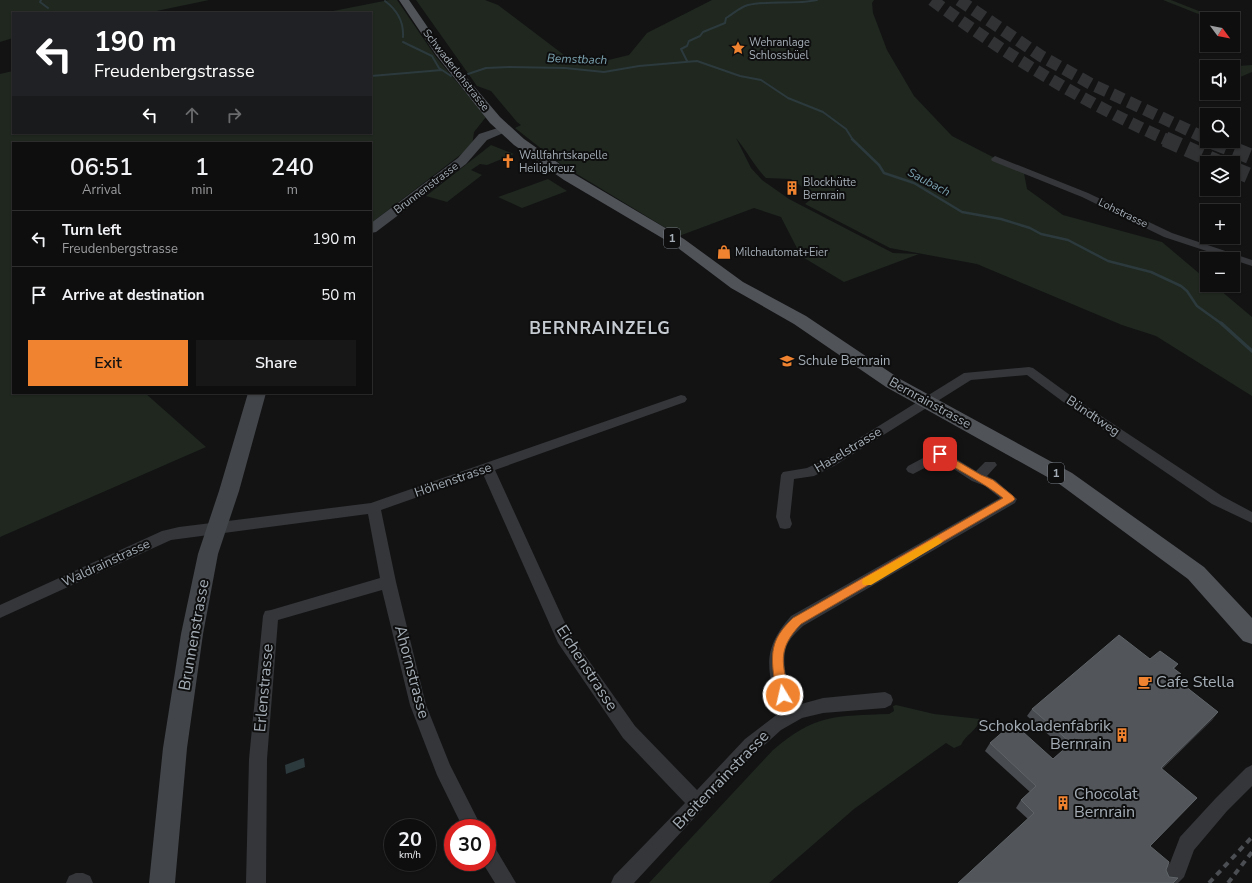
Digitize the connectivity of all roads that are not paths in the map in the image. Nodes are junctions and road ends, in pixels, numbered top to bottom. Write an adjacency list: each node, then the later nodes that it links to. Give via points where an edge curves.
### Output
1 (404, 0): 2 (main road, Schwaderlohstrasse / 1, via 440,53)
2 (495, 120): 3 (main road, Bernrainstrasse / 1)
3 (506, 131): 5 (main road, Brunnenstrasse, via 478,144 462,161); 9 (main road, Bernrainstrasse / 1, via 569,177 679,242 737,285 800,320 893,383)
4 (995, 159): 6 (street, Lohstrasse, via 1085,195 1168,235)
5 (372, 228)
6 (1252, 263)
7 (256, 394): 17 (main road, Brunnenstrasse)
8 (681, 398): 11 (street, Höhenstrasse)
9 (926, 402): 15 (street, Bündtweg, via 968,376 1030,371 1217,500); 16 (street, Haselstrasse, via 829,463 810,473 788,475 783,517); 20 (main road, Bernrainstrasse / 1, via 1065,478 1156,542 1196,573)
10 (990, 465): 13 (street)
11 (487, 468): 14 (street, Höhenstrasse, via 383,502); 24 (street, Eichenstrasse, via 564,638 629,732)
12 (913, 469): 13 (street, via 940,454)
13 (977, 478): 22 (street, via 990,483 1010,499 797,621 785,633 779,646 777,661)
14 (374, 508): 17 (street, Höhenstrasse); 18 (street, Ahornstrasse)
15 (1252, 518)
16 (786, 524)
17 (216, 529): 19 (street, Waldrainstrasse, via 166,535); 30 (main road, Brunnenstrasse, via 208,554 189,651 175,748)
18 (388, 582): 25 (street, Ahornstrasse, via 418,704 443,769); 31 (street, Erlenstrasse, via 271,616 258,759)
19 (0, 612)
20 (1252, 634)
21 (885, 700): 22 (street, Breitenrainstrasse, via 832,704)
22 (788, 716): 24 (street, Breitenrainstrasse, via 768,730 737,759)
23 (1252, 774): 27 (street, via 1187,844 1177,870)
24 (698, 803): 33 (street, Breitenrainstrasse)
25 (468, 819)
26 (496, 867): 32 (street)
27 (1170, 877)
28 (76, 883): 29 (street)
29 (83, 883)
30 (162, 883)
31 (256, 883)
32 (506, 883)
33 (621, 883)

